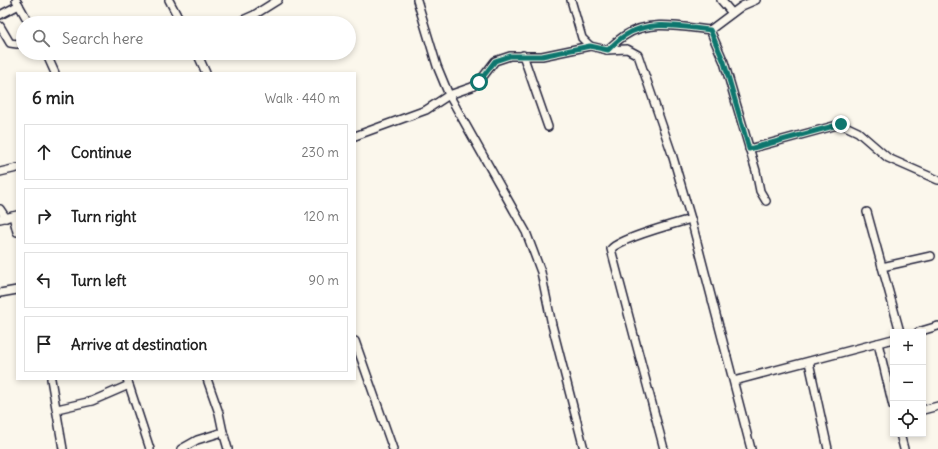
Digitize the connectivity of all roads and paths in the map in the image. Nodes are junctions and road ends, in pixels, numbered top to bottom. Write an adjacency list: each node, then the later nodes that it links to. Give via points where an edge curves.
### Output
1 (169, 0): 11 (street)
2 (278, 0): 12 (street)
3 (416, 0): 23 (street)
4 (570, 0): 16 (street, via 582,38)
5 (721, 0): 8 (street)
6 (756, 0): 8 (street)
7 (18, 3): 9 (street); 10 (street)
8 (732, 13): 14 (street)
9 (0, 15)
10 (25, 16)
11 (177, 16)
12 (252, 16)
13 (0, 26): 15 (street, via 10,43)
14 (710, 30): 17 (street, via 656,25 640,28 624,35); 26 (street, via 724,62)
15 (16, 44)
16 (590, 46): 17 (street); 18 (street, via 542,56)
17 (608, 50): 34 (street, via 627,49 638,56 672,154)
18 (524, 55): 23 (street, via 495,61 479,82); 24 (street)
19 (49, 60): 21 (street)
20 (200, 60): 22 (street)
21 (55, 72)
22 (206, 72)
23 (449, 95): 25 (street, via 426,110); 62 (street, via 526,232 541,272)
24 (548, 128)
25 (356, 136)
26 (749, 149): 29 (street, via 841,124 858,132 888,158); 30 (street, via 760,191)
27 (16, 168): 28 (street)
28 (0, 172)
29 (938, 180)
30 (766, 201)
31 (0, 209): 33 (street)
32 (867, 212): 37 (street)
33 (9, 217): 35 (street)
34 (691, 219): 49 (street); 63 (street, via 652,230 611,249)
35 (16, 230)
36 (931, 256): 37 (street)
37 (882, 267): 41 (street)
38 (16, 290): 39 (street)
39 (0, 292)
40 (938, 326): 42 (street)
41 (899, 329)
42 (926, 330)
43 (890, 340): 44 (street)
44 (878, 343): 46 (street); 51 (street)
45 (356, 344): 61 (street)
46 (809, 362): 49 (street); 65 (street)
47 (51, 380): 53 (street)
48 (207, 380): 55 (street)
49 (734, 381): 64 (street)
50 (128, 382): 53 (street, via 92,401); 58 (street)
51 (892, 401)
52 (938, 406): 54 (street)
53 (57, 409): 57 (street)
54 (926, 409)
55 (223, 432): 59 (street, via 197,440); 60 (street)
56 (901, 437): 66 (street)
57 (63, 449)
58 (150, 449)
59 (181, 449)
60 (228, 449)
61 (393, 449)
62 (584, 449)
63 (664, 449)
64 (751, 449)
65 (828, 449)
66 (904, 449)

